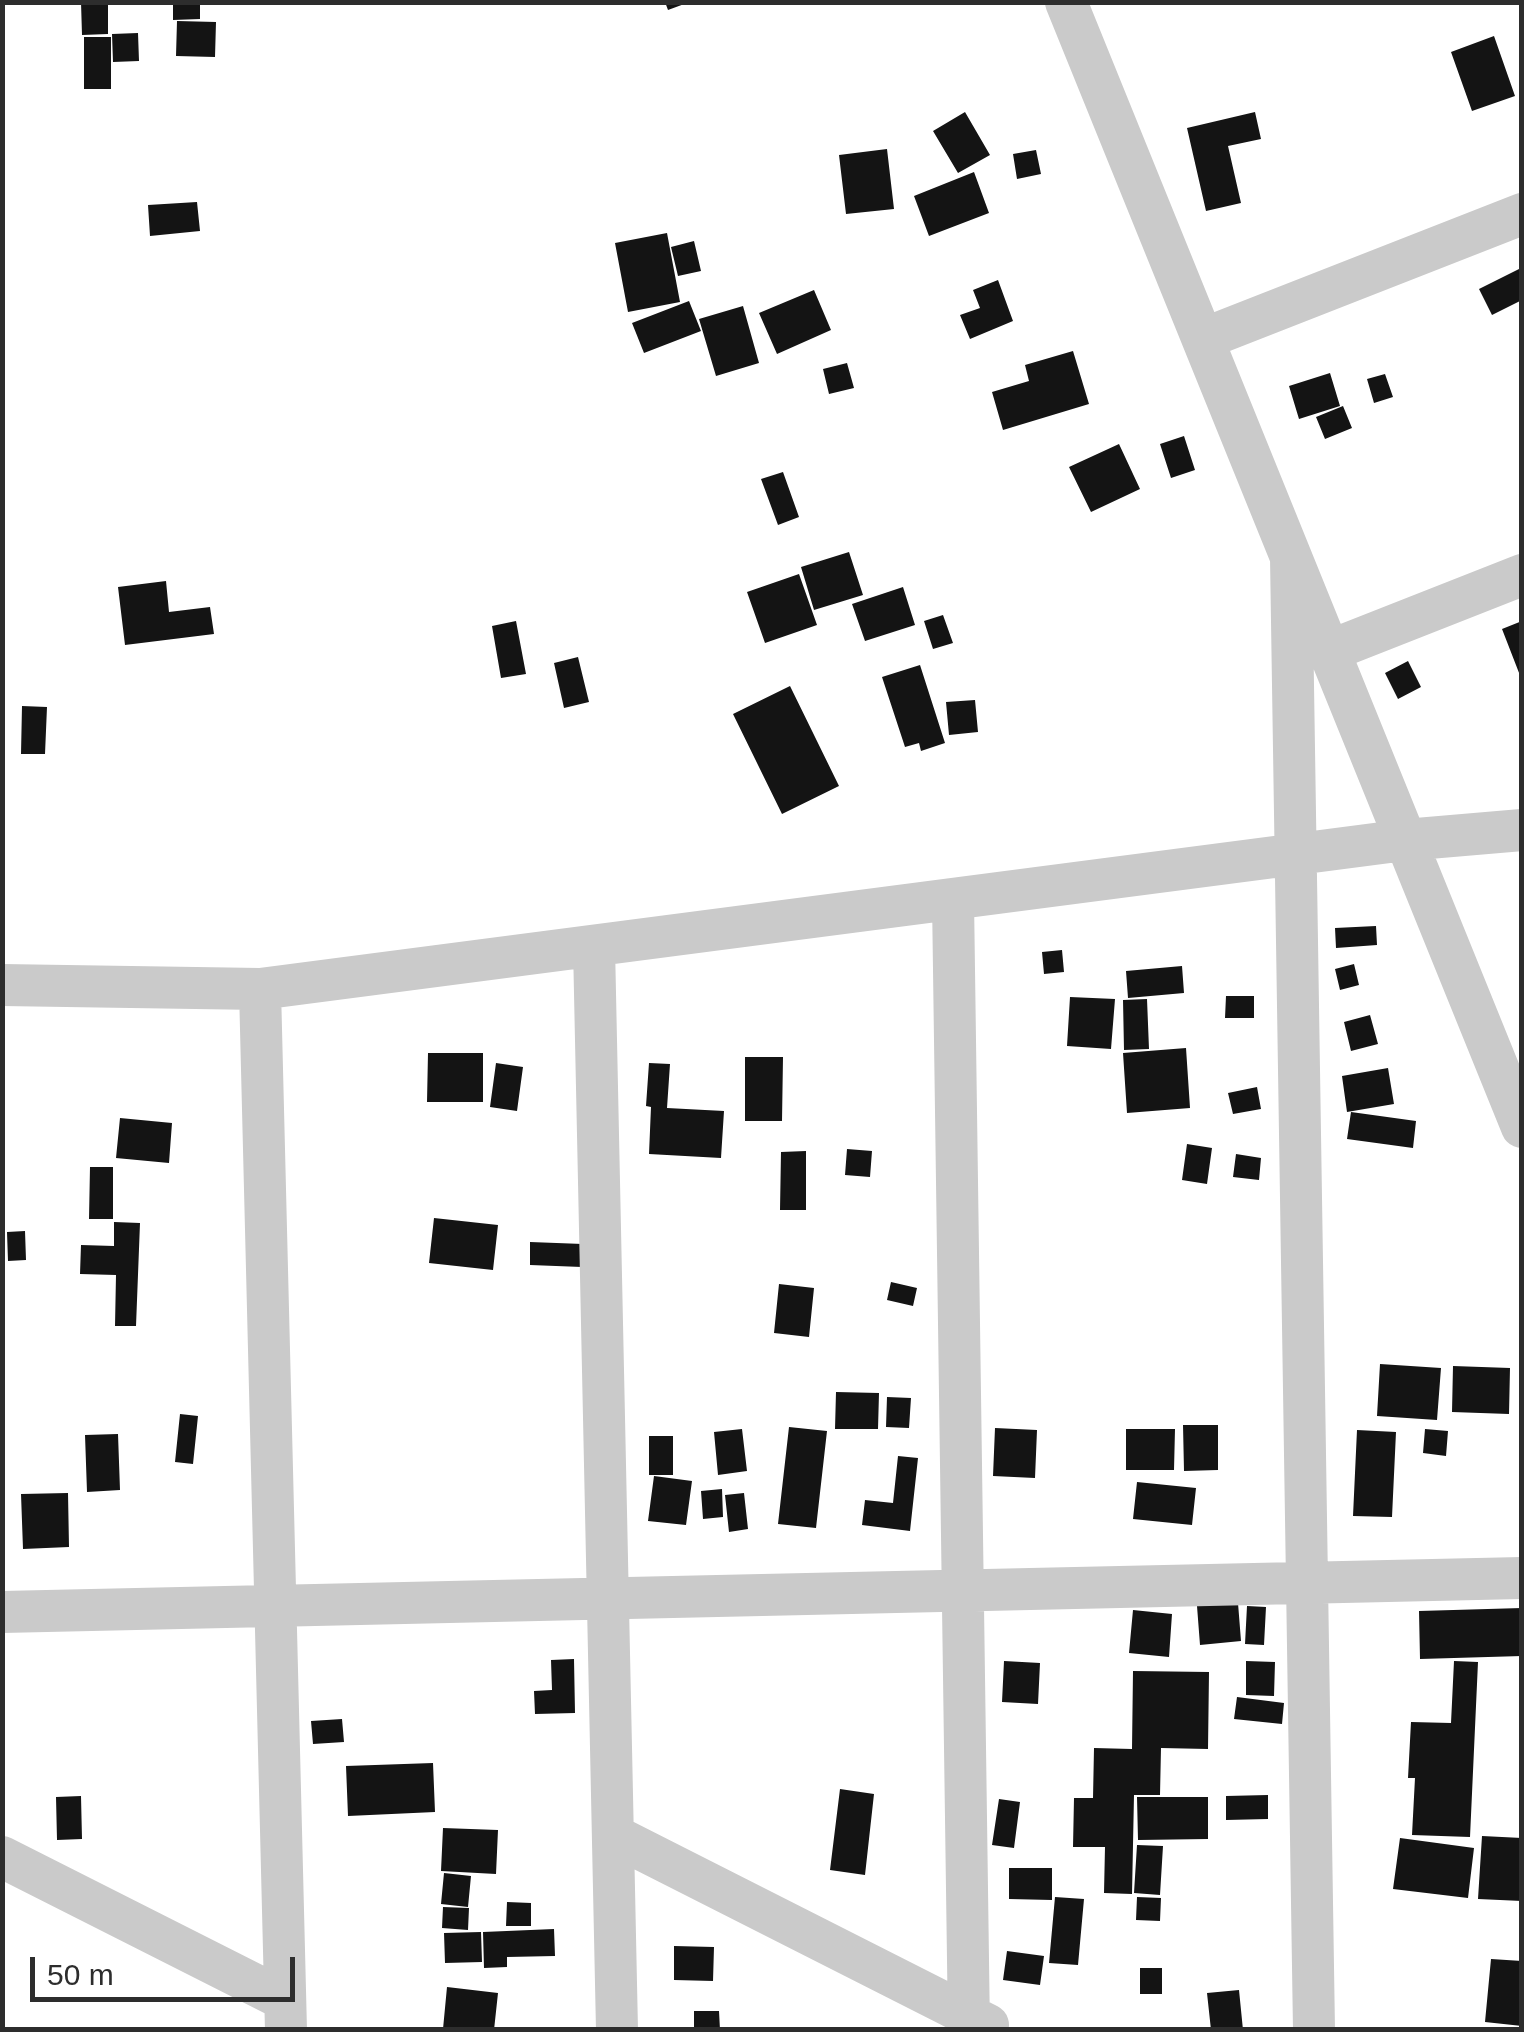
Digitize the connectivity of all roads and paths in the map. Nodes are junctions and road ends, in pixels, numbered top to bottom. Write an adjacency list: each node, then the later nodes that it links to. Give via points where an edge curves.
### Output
1 (1066, 2): 3 (street)
2 (1522, 214): 3 (street)
3 (1202, 339): 4 (street)
4 (1291, 558): 6 (street); 9 (street)
5 (1522, 575): 6 (street)
6 (1328, 650): 8 (street)
7 (1522, 830): 8 (street)
8 (1405, 840): 9 (street); 14 (street)
9 (1295, 854): 10 (street); 16 (street)
10 (953, 899): 11 (street); 17 (street)
11 (594, 946): 13 (street); 18 (street)
12 (2, 985): 13 (street)
13 (260, 990): 19 (street)
14 (1522, 1127)
15 (1522, 1578): 16 (street)
16 (1307, 1583): 17 (street); 26 (street)
17 (963, 1591): 18 (street); 24 (street)
18 (608, 1598): 19 (street); 21 (street)
19 (275, 1606): 20 (street); 23 (street)
20 (2, 1612)
21 (613, 1835): 24 (street); 25 (street)
22 (2, 1856): 23 (street)
23 (286, 2015)
24 (978, 2025)
25 (617, 2030)
26 (1314, 2030)

